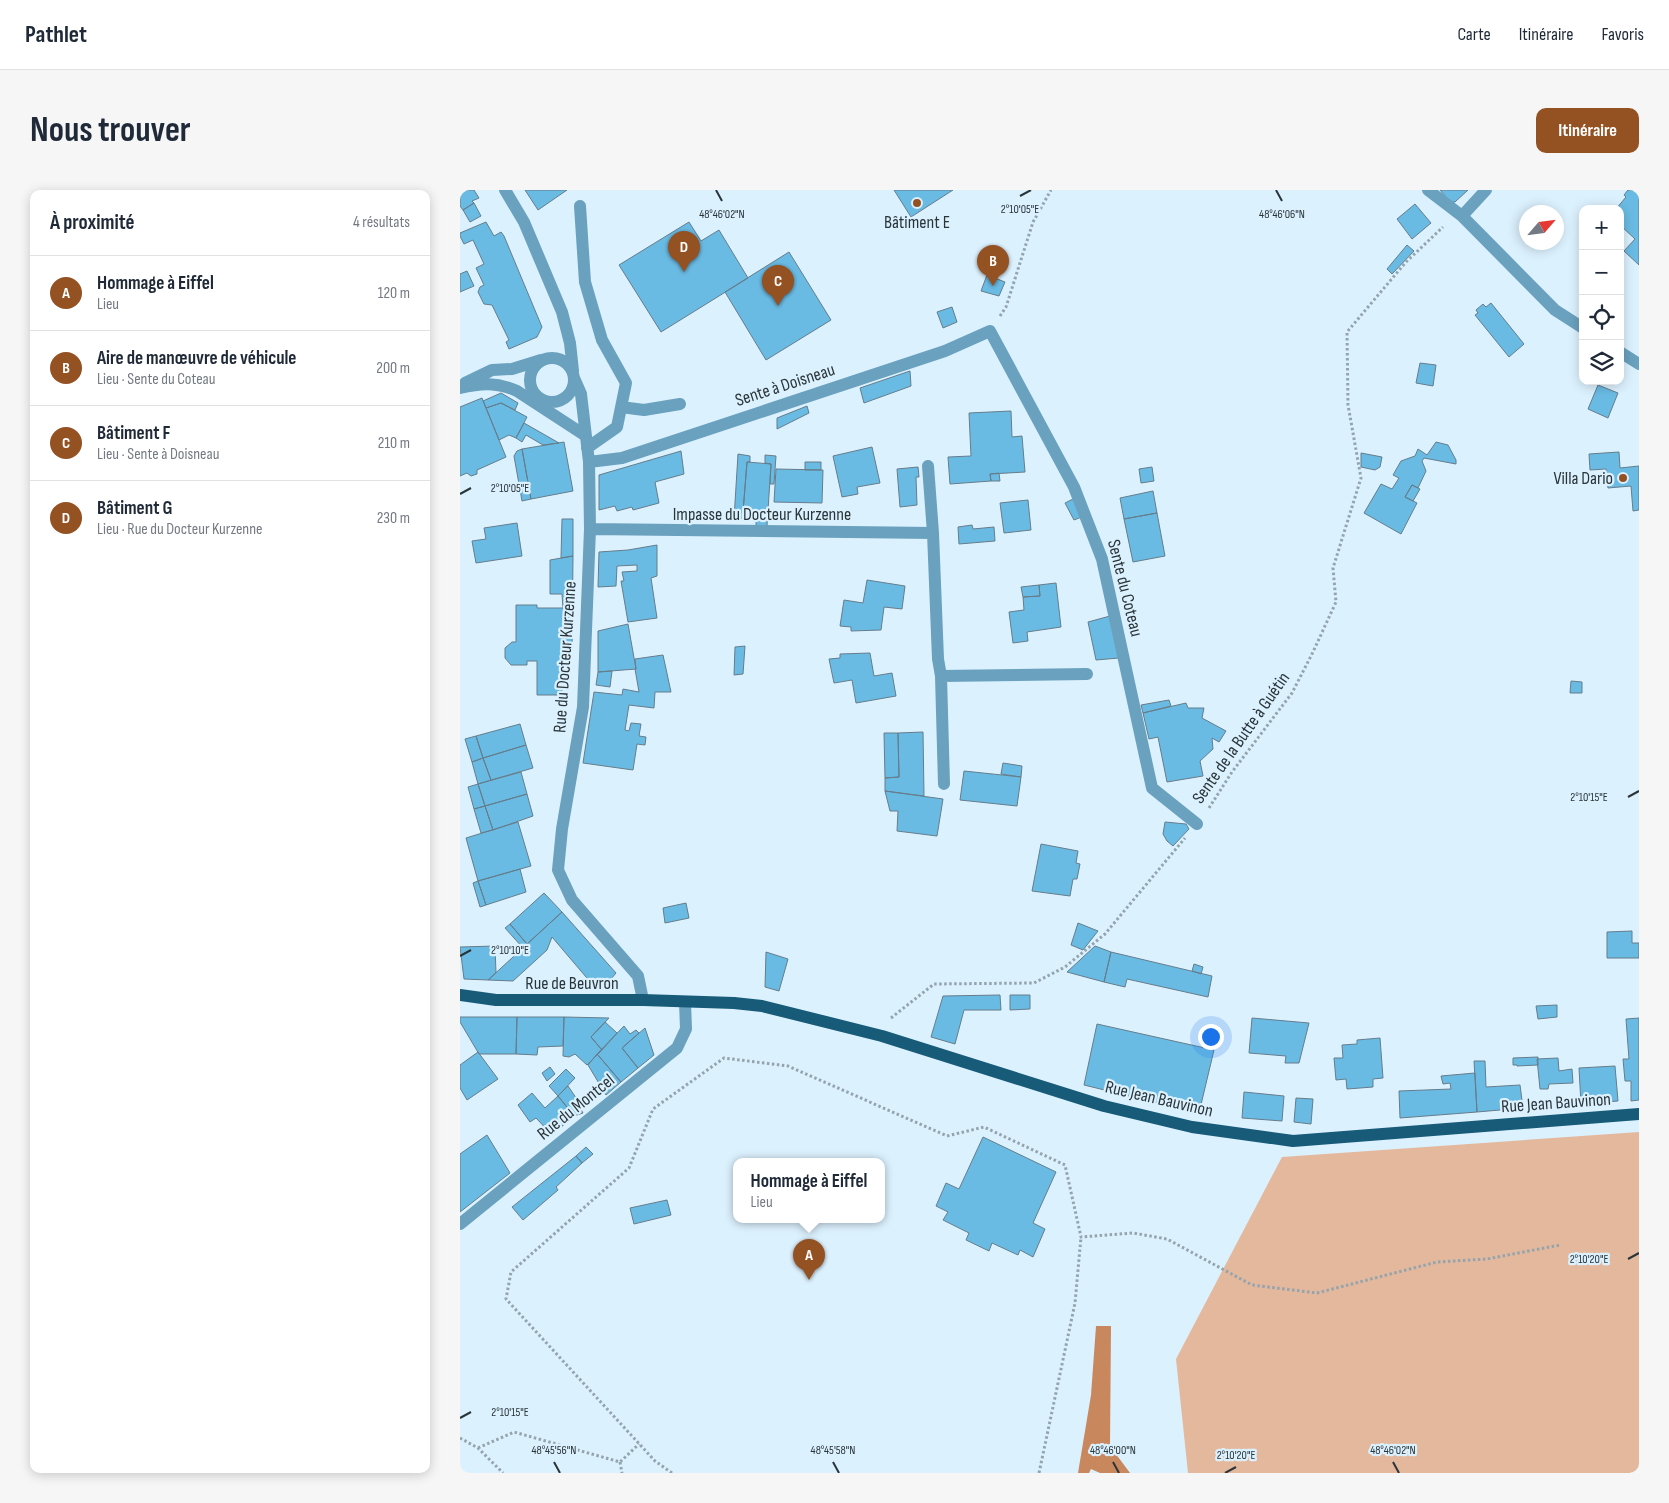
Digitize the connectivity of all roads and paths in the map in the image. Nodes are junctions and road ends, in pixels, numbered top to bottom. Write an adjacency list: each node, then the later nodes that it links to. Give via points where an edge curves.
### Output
1 (505, 190): 12 (street, Rue du Docteur Kurzenne, via 524,222 562,312)
2 (1050, 190): 8 (path, via 1033,222 1006,307)
3 (1428, 190): 6 (street)
4 (1486, 190): 6 (street)
5 (580, 206): 16 (street, via 585,282 602,340 626,383)
6 (1459, 214): 7 (street, via 1555,310); 26 (path, Sente de la Butte à Guétin, via 1406,262 1347,332 1348,405 1361,478 1333,568 1336,602 1292,693)
7 (1579, 325)
8 (990, 331): 19 (street, Sente à Doisneau, via 945,351 622,458); 26 (street, Sente du Coteau, via 1074,487 1102,559 1152,788)
9 (1624, 355): 11 (street)
10 (543, 359): 12 (street, via 557,358 569,365); 13 (street, via 512,369 492,370); 14 (street, via 530,375)
11 (1639, 364)
12 (574, 374): 14 (street, via 572,391 562,400 548,402); 18 (street, Rue du Docteur Kurzenne, via 581,394)
13 (460, 387): 17 (street, via 489,383 505,385)
14 (536, 395): 17 (street)
15 (680, 404): 16 (street, via 644,410)
16 (621, 407): 18 (street, via 617,427)
17 (554, 415): 18 (street)
18 (586, 442): 19 (street, Rue du Docteur Kurzenne)
19 (589, 462): 21 (street, Rue du Docteur Kurzenne)
20 (928, 466): 22 (street)
21 (590, 529): 22 (street, Impasse du Docteur Kurzenne); 28 (street, Rue du Docteur Kurzenne, via 583,707 558,870 572,900 638,976)
22 (933, 533): 24 (street)
23 (1086, 674): 24 (street)
24 (941, 676): 25 (street)
25 (944, 784)
26 (1197, 824): 30 (path, Sente de la Butte à Guétin, via 1105,934 1065,967 1034,983 934,984)
27 (460, 995): 28 (main road, Rue de Beuvron, via 496,1000)
28 (643, 1000): 29 (main road, Rue de Beuvron)
29 (685, 1002): 31 (main road, Rue Jean Bauvinon, via 762,1006 882,1036 1104,1106 1192,1126 1293,1141); 32 (street, Rue du Montcel, via 686,1029 677,1048)
30 (886, 1022)
31 (1639, 1114)
32 (460, 1224)
33 (1081, 1237): 34 (path, via 1133,1233 1166,1239 1252,1285 1317,1293 1437,1262 1487,1259); 36 (path, via 1065,1165 984,1127 947,1136 788,1066 724,1058 653,1109 629,1168 511,1272 506,1299); 42 (path, via 1075,1303)
34 (1560, 1245)
35 (460, 1438): 37 (path)
36 (639, 1444): 38 (path); 41 (path)
37 (478, 1448): 38 (path, via 514,1432); 39 (path)
38 (620, 1462): 40 (path)
39 (502, 1473)
40 (622, 1473)
41 (672, 1473)
42 (1039, 1473)

